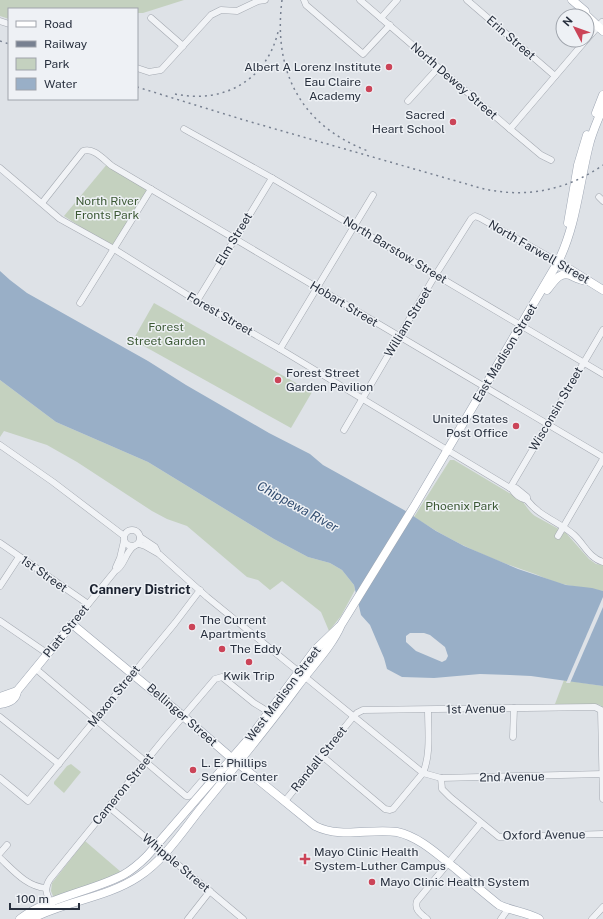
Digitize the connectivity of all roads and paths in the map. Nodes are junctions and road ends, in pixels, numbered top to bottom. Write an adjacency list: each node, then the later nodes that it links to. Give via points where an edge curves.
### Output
1 (265, 0): 11 (street, via 237,11 221,10 211,15)
2 (304, 0): 9 (street, via 306,5 363,54)
3 (360, 0): 8 (street, North Dewey Street)
4 (397, 0): 8 (street)
5 (467, 0): 15 (street, Erin Street)
6 (572, 0): 10 (main road)
7 (151, 18): 11 (street)
8 (382, 18): 9 (street, North Dewey Street)
9 (390, 25): 14 (street, North Dewey Street)
10 (601, 26)
11 (183, 46): 13 (street, via 161,70 149,72)
12 (580, 48): 15 (street)
13 (138, 68)
14 (438, 68): 17 (street); 19 (street, North Dewey Street)
15 (555, 76): 19 (street)
16 (603, 95): 31 (main road, East Madison Street, via 580,154)
17 (408, 102)
18 (603, 107): 31 (main road, East Madison Street, via 590,143 577,206)
19 (510, 128): 21 (street, North Dewey Street, via 541,155)
20 (184, 129): 23 (street, North Barstow Street)
21 (551, 160)
22 (0, 168): 26 (street, Forest Street)
23 (272, 178): 28 (street, North Barstow Street); 29 (street, Elm Street)
24 (151, 190): 26 (street, Hobart Street, via 87,149); 29 (street, Hobart Street); 30 (street)
25 (373, 195): 28 (street)
26 (42, 203): 30 (street, Forest Street, via 60,218)
27 (475, 216): 32 (street, North Farwell Street); 33 (street, William Street)
28 (354, 226): 33 (street, North Barstow Street); 35 (street)
29 (234, 239): 35 (street, Hobart Street); 37 (street, Elm Street)
30 (114, 249): 37 (street, Forest Street); 39 (street)
31 (563, 251): 32 (main road, East Madison Street)
32 (558, 262): 34 (main road, North Farwell Street); 38 (main road, East Madison Street)
33 (436, 274): 40 (street, North Barstow Street); 42 (street, William Street)
34 (585, 279): 36 (main road, North Farwell Street); 38 (main road, via 568,274 561,275)
35 (317, 288): 42 (street, Hobart Street); 43 (street)
36 (603, 290)
37 (197, 302): 43 (street, Forest Street)
38 (536, 302): 40 (main road, East Madison Street)
39 (80, 303)
40 (522, 326): 44 (street, North Barstow Street); 46 (main road, East Madison Street)
41 (603, 330): 44 (street, Wisconsin Street)
42 (399, 337): 46 (street, Hobart Street); 47 (street, William Street)
43 (280, 349): 47 (street, Forest Street)
44 (583, 362): 45 (street, North Barstow Street); 48 (street, Wisconsin Street)
45 (603, 374)
46 (484, 387): 48 (street, Hobart Street); 51 (main road, East Madison Street)
47 (363, 399): 49 (street, William Street); 51 (street, Forest Street)
48 (547, 424): 52 (street, Hobart Street); 53 (street, Wisconsin Street)
49 (344, 430)
50 (0, 445): 55 (street)
51 (447, 451): 53 (street, Forest Street); 62 (main road, East Madison Street)
52 (603, 458): 54 (street)
53 (511, 488): 54 (street, Forest Street, via 522,492 537,511)
54 (564, 527): 56 (street); 63 (street, Forest Street, via 593,557)
55 (125, 536): 57 (street, via 134,530); 59 (street, via 128,545); 64 (street, Platt Street)
56 (558, 536)
57 (140, 537): 59 (street, via 141,540); 60 (street)
58 (0, 543): 61 (street, 1st Street)
59 (136, 545): 60 (street, via 145,546); 64 (street, Platt Street)
60 (159, 554): 66 (street)
61 (19, 557): 65 (street); 67 (street, 1st Street)
62 (382, 557): 73 (main road, West Madison Street, via 341,625 322,642)
63 (603, 562)
64 (115, 571): 67 (street, Platt Street)
65 (0, 586)
66 (200, 590): 72 (street, Maxon Street); 73 (street)
67 (88, 604): 69 (street, Platt Street)
68 (0, 621): 70 (street)
69 (72, 624): 70 (main road, Platt Street); 72 (main road, Bellinger Street)
70 (48, 654): 71 (main road, Platt Street)
71 (36, 669): 74 (main road, Platt Street, via 16,697); 81 (street)
72 (133, 673): 78 (main road, Bellinger Street); 81 (street, Maxon Street)
73 (302, 674): 77 (main road, West Madison Street); 80 (street)
74 (2, 700)
75 (514, 708): 76 (street, 1st Avenue); 82 (street); 88 (street, 1st Avenue, via 595,707 601,710)
76 (428, 710): 80 (street, 1st Avenue, via 363,710); 87 (street, via 427,758)
77 (272, 715): 78 (street, Cameron Street, via 224,678 219,677 210,683); 84 (main road, West Madison Street)
78 (183, 716): 84 (main road, Bellinger Street); 85 (street, Cameron Street)
79 (0, 717): 86 (street)
80 (354, 717): 83 (street, Randall Street); 87 (street)
81 (95, 719): 85 (street); 86 (street, Maxon Street)
82 (513, 737)
83 (322, 756): 87 (street, via 385,809 390,810); 93 (street, Randall Street)
84 (235, 761): 93 (main road, Bellinger Street); 98 (main road, West Madison Street); 100 (main road, West Madison Street)
85 (146, 762): 91 (street, via 188,797); 94 (street, Cameron Street)
86 (59, 764): 89 (street, Maxon Street, via 28,801)
87 (423, 773): 90 (street, 2nd Avenue)
88 (603, 774): 90 (street, 2nd Avenue); 92 (street)
89 (0, 778)
90 (441, 778): 95 (street, Oxford Avenue, via 445,792)
91 (201, 782)
92 (603, 799)
93 (285, 801): 102 (main road, Bellinger Street, via 312,823 326,830 345,833 402,833 418,840)
94 (109, 807): 98 (street, Whipple Street); 103 (street, Cameron Street, via 50,879)
95 (481, 823): 96 (street, Oxford Avenue, via 495,835 504,838); 102 (street)
96 (603, 834)
97 (7, 845): 99 (street)
98 (156, 847): 100 (street, Whipple Street); 105 (main road, West Madison Street, via 123,874)
99 (0, 853)
100 (164, 853): 104 (street, Whipple Street); 105 (main road, West Madison Street, via 146,871 113,890)
101 (0, 858): 103 (street, via 32,885)
102 (448, 863): 107 (main road, Bellinger Street); 112 (street, via 417,900 418,911)
103 (46, 888): 105 (street)
104 (210, 891): 110 (street); 111 (street, Whipple Street)
105 (51, 905): 108 (main road, West Madison Street); 109 (main road, West Madison Street)
106 (603, 907): 115 (street)
107 (508, 909): 113 (street); 114 (main road, Bellinger Street)
108 (20, 919)
109 (31, 919)
110 (188, 919)
111 (243, 919)
112 (427, 919)
113 (501, 919)
114 (539, 919)
115 (592, 919)

